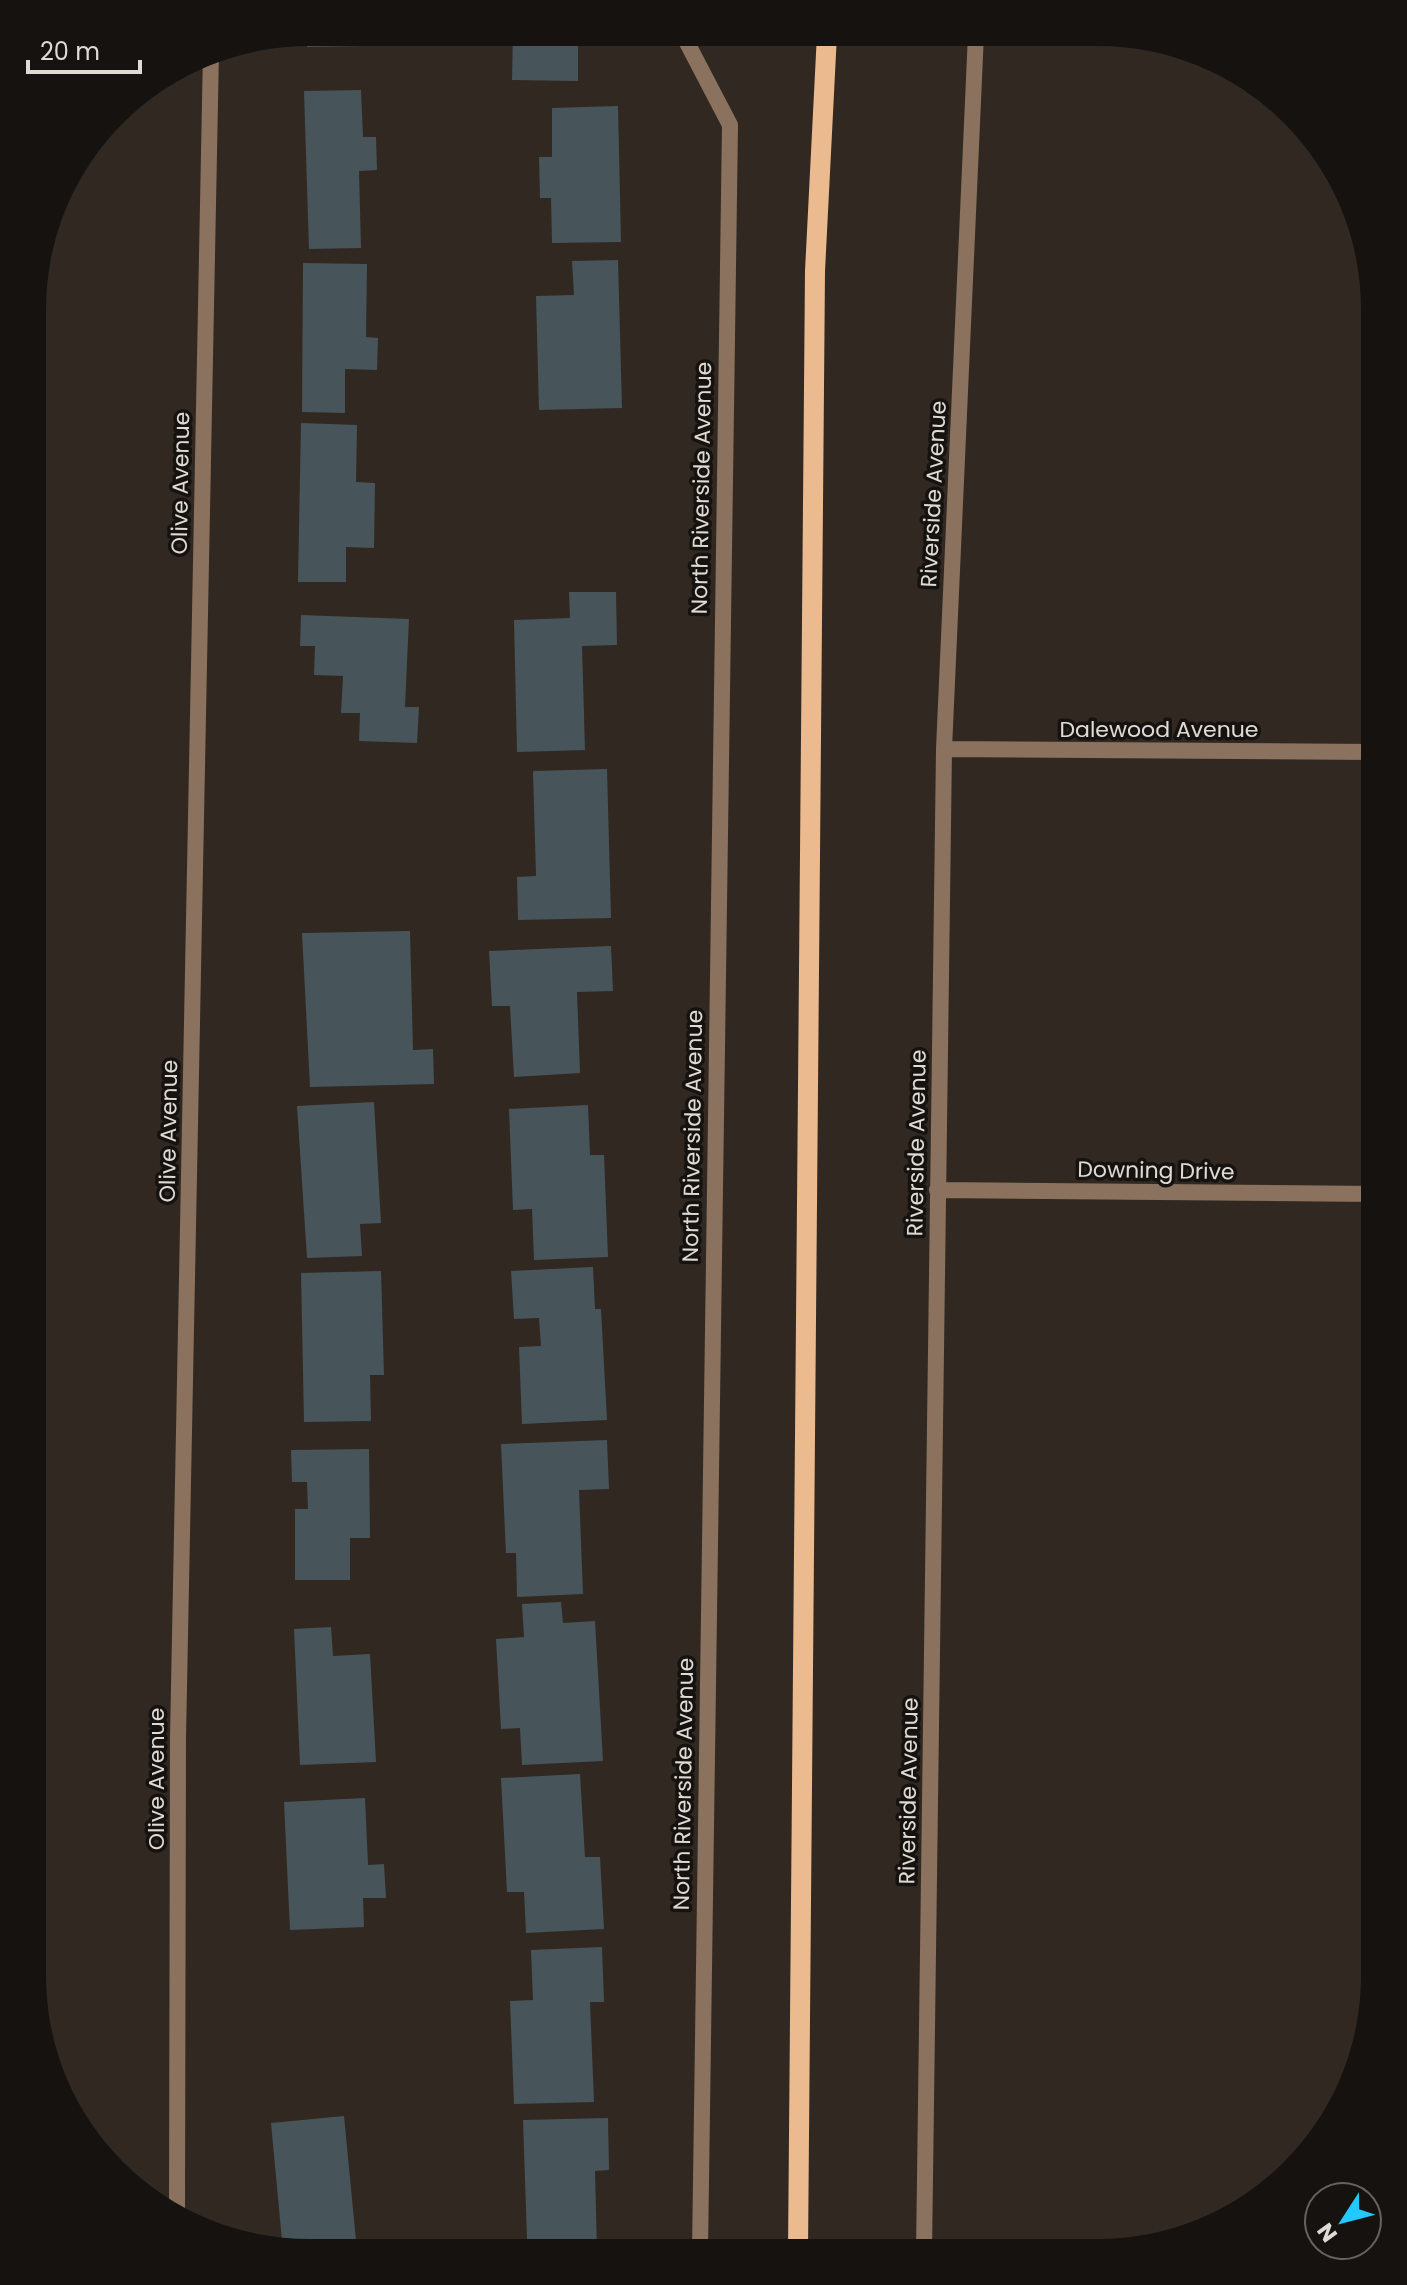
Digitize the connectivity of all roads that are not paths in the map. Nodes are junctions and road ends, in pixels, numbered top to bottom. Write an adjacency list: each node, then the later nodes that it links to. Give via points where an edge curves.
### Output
1 (689, 46): 10 (street, North Riverside Avenue, via 730,125)
2 (826, 46): 11 (main road, via 815,271)
3 (975, 46): 5 (street, Riverside Avenue)
4 (211, 65): 9 (street, Olive Avenue, via 178,1722)
5 (944, 749): 6 (street, Dalewood Avenue); 7 (street, Riverside Avenue)
6 (1361, 752)
7 (937, 1190): 8 (street, Downing Drive); 12 (street, Riverside Avenue)
8 (1360, 1194)
9 (177, 2204)
10 (700, 2239)
11 (798, 2239)
12 (924, 2239)

